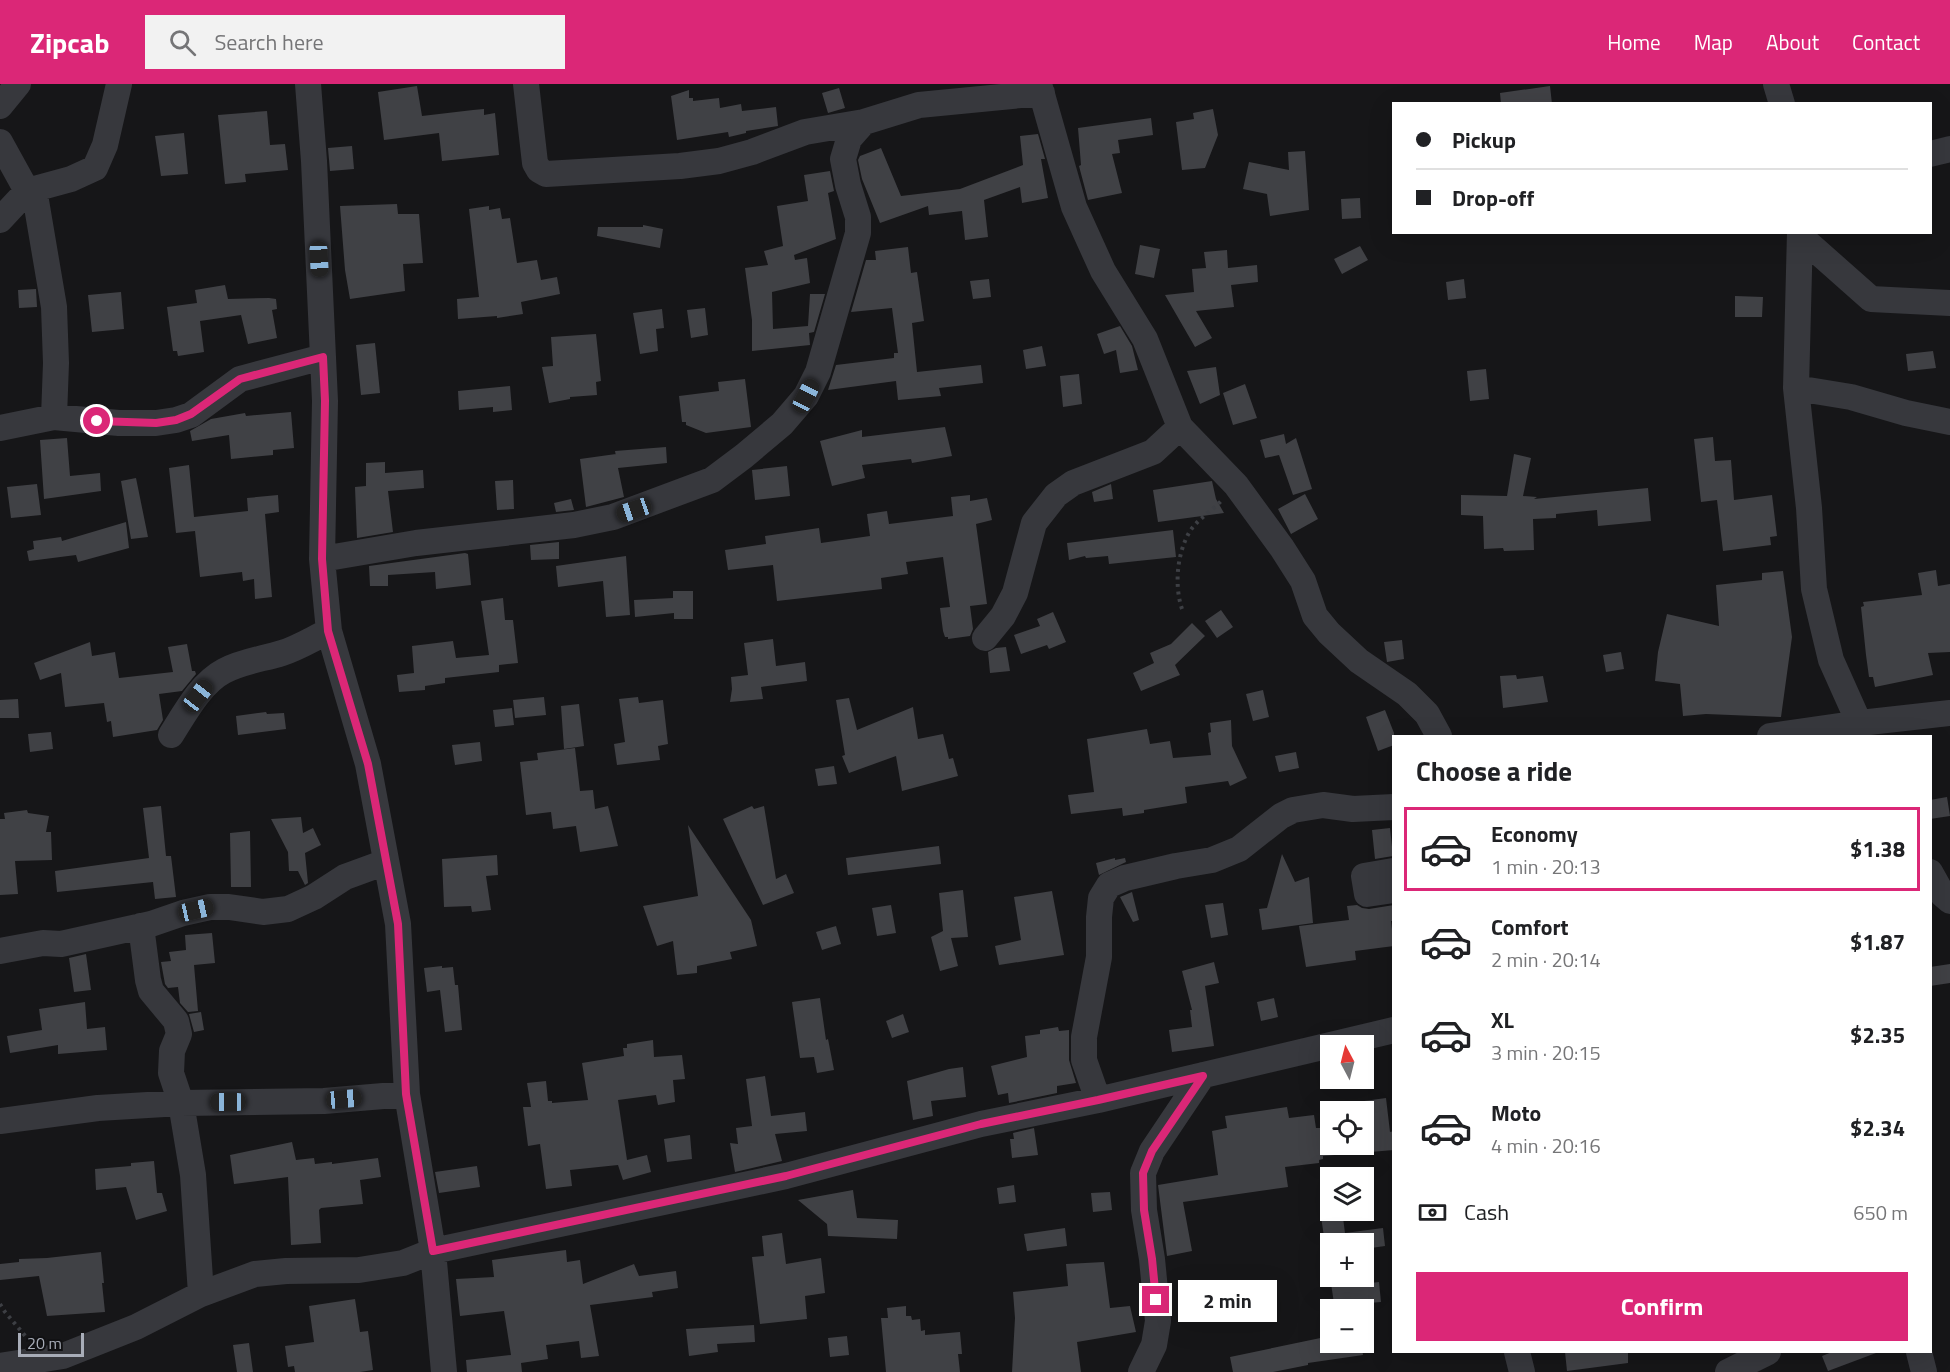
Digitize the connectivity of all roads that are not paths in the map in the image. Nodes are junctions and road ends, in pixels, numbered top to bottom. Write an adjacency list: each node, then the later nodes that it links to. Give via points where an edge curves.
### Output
1 (18, 84): 8 (street)
2 (119, 84): 13 (street, via 105,145 95,168)
3 (308, 84): 17 (street)
4 (526, 84): 9 (street, via 535,163 546,174 718,161 805,132)
5 (1776, 84): 7 (street)
6 (1040, 88): 9 (street, via 919,105); 21 (street, via 1074,207 1104,272 1145,339)
7 (1781, 102)
8 (0, 106)
9 (864, 122): 23 (street, via 849,139 843,159 858,217 858,233 818,372 806,396 782,424 744,456 712,480 613,517)
10 (0, 142): 13 (street)
11 (1950, 149): 12 (street)
12 (1932, 154)
13 (30, 190): 14 (street); 19 (street, via 54,308)
14 (0, 220)
15 (1801, 235): 16 (street, via 1871,299); 18 (street)
16 (1950, 303)
17 (323, 357): 19 (street, via 240,379 191,414 176,420 119,423); 23 (street)
18 (1796, 388): 20 (street, via 1851,397); 27 (street, via 1814,589 1831,660)
19 (54, 417): 22 (street)
20 (1950, 422)
21 (1180, 427): 25 (street, via 1153,452 1073,483 1056,495 1034,523 1015,593); 29 (street, via 1236,484 1303,581 1315,616 1329,633 1359,661 1407,694 1427,714)
22 (0, 428)
23 (322, 559): 24 (street)
24 (328, 631): 28 (street, via 284,652 223,671 208,683); 32 (street, via 368,764)
25 (985, 638)
26 (1950, 713): 27 (street)
27 (1863, 730): 30 (street)
28 (171, 735)
29 (1438, 735)
30 (1786, 735)
31 (1392, 807): 42 (street, via 1353,809 1323,805 1293,810 1239,849 1212,860 1125,878 1109,885 1101,898 1099,957 1084,1037 1084,1060)
32 (386, 862): 37 (street, via 345,877 288,909 263,912 210,907); 41 (street, via 398,924)
33 (1392, 871): 35 (street, via 1364,876 1367,894)
34 (1932, 876): 36 (street)
35 (1392, 890)
36 (1950, 901)
37 (141, 926): 38 (street, via 61,944); 43 (street, via 151,991 176,1021 179,1034 172,1051 171,1073)
38 (0, 951)
39 (1392, 1030): 40 (street)
40 (1203, 1076): 42 (street); 52 (street, via 1152,1151 1143,1173 1158,1321 1154,1345)
41 (406, 1094): 43 (street, via 324,1101); 45 (street)
42 (1098, 1100): 45 (street, via 981,1124 786,1176)
43 (181, 1102): 44 (street); 46 (street, via 193,1175)
44 (0, 1121)
45 (433, 1251): 46 (street, via 403,1263 359,1270 255,1274); 51 (street)
46 (201, 1294): 50 (street, via 136,1327 63,1356)
47 (1517, 1353): 53 (street)
48 (1766, 1353): 54 (street)
49 (1918, 1353): 55 (street)
50 (0, 1366)
51 (444, 1372)
52 (1141, 1372)
53 (1522, 1372)
54 (1728, 1372)
55 (1924, 1372)

